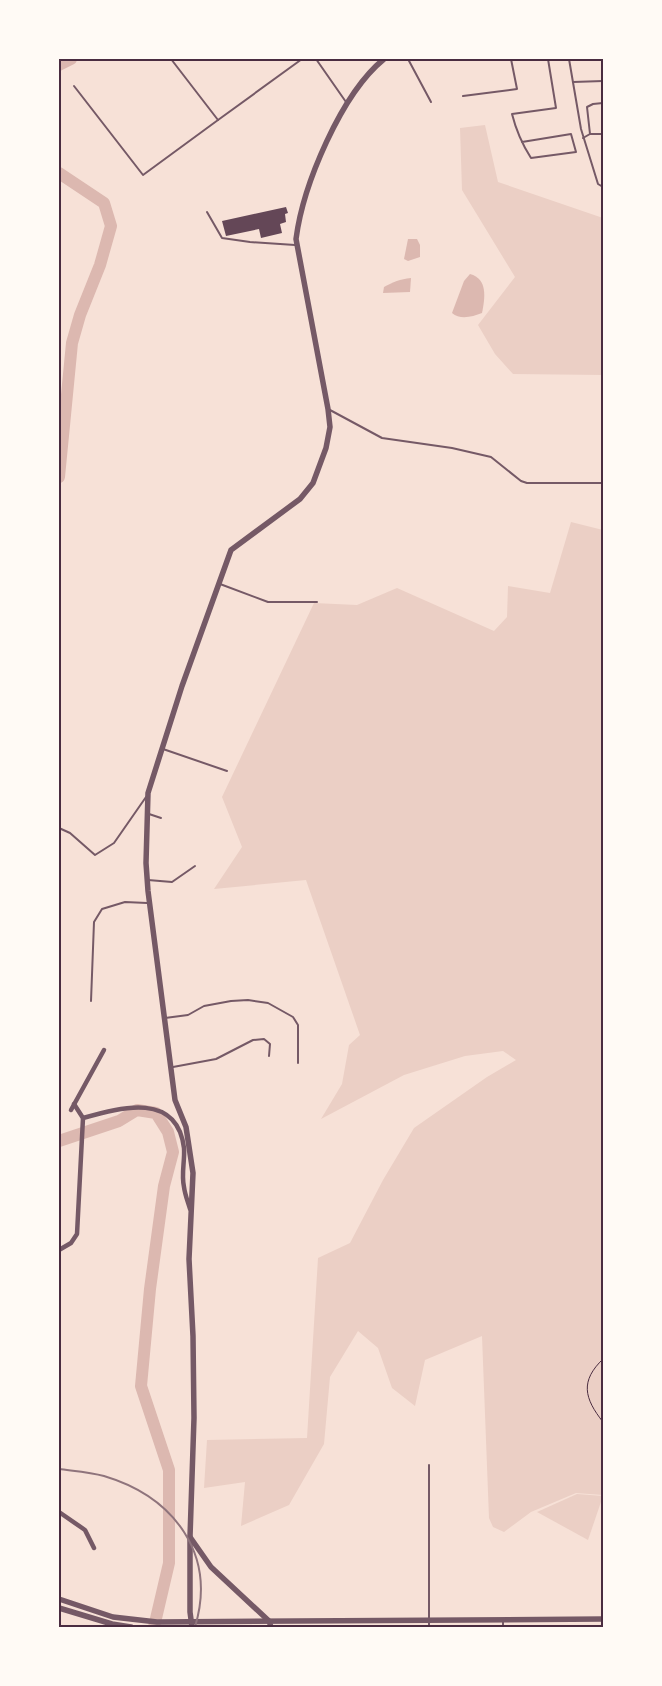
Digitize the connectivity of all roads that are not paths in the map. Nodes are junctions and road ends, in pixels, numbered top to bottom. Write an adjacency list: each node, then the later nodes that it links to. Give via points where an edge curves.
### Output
1 (171, 59): 16 (lane)
2 (302, 59): 16 (lane)
3 (316, 59): 13 (lane)
4 (384, 59): 13 (street, via 360,82)
5 (408, 59): 14 (lane)
6 (511, 59): 12 (lane, via 516,89)
7 (548, 59): 20 (lane, via 556,108 512,114)
8 (569, 59): 10 (lane)
9 (603, 81): 10 (lane)
10 (573, 82): 19 (lane)
11 (74, 86): 16 (lane, via 143,175)
12 (464, 96)
13 (346, 102): 23 (street, via 299,213)
14 (431, 102)
15 (603, 103): 17 (lane, via 587,107)
16 (218, 120)
17 (590, 134): 18 (lane); 19 (lane)
18 (603, 134)
19 (583, 138): 21 (lane, via 598,184)
20 (522, 142): 20 (lane, via 530,158 576,152 571,134)
21 (603, 187)
22 (207, 212): 23 (lane, via 222,238)
23 (297, 245): 24 (street)
24 (328, 409): 25 (lane, via 382,438 490,457 527,483); 26 (street, via 330,426 326,448 313,483 300,499 231,550)
25 (603, 483)
26 (219, 584): 27 (lane, via 268,602); 28 (street)
27 (317, 602)
28 (162, 749): 29 (lane); 30 (street)
29 (227, 770)
30 (148, 793): 31 (street); 33 (lane, via 114,843 95,855 70,833)
31 (148, 813): 32 (lane); 35 (street)
32 (160, 818)
33 (59, 828)
34 (195, 866): 35 (lane, via 172,882)
35 (148, 880): 36 (street)
36 (150, 903): 37 (lane, via 125,902 102,909 94,922); 38 (street)
37 (92, 1001)
38 (164, 1018): 41 (lane, via 188,1015 204,1006 231,1001 268,1003 293,1017 298,1025); 42 (street)
39 (104, 1050): 43 (street)
40 (269, 1056): 42 (lane, via 270,1044 264,1039 253,1040 216,1059)
41 (298, 1063)
42 (171, 1067): 46 (street, via 175,1100 186,1126 191,1150)
43 (74, 1104): 44 (street); 45 (street)
44 (71, 1110)
45 (84, 1118): 46 (street, via 132,1108 158,1108 169,1116 178,1128 184,1148 183,1186); 47 (street, via 77,1234 71,1243)
46 (191, 1211): 50 (street, via 189,1259 194,1418)
47 (59, 1250)
48 (430, 1465): 55 (lane)
49 (59, 1512): 51 (street, via 85,1530)
50 (190, 1536): 57 (street, via 211,1567); 58 (street)
51 (94, 1548)
52 (59, 1599): 58 (street, via 113,1617)
53 (59, 1608): 59 (street)
54 (603, 1619): 56 (street)
55 (429, 1620): 56 (street); 57 (street); 60 (lane)
56 (502, 1620): 61 (lane)
57 (270, 1624): 58 (street)
58 (192, 1625)
59 (131, 1627)
60 (429, 1627)
61 (503, 1627)

